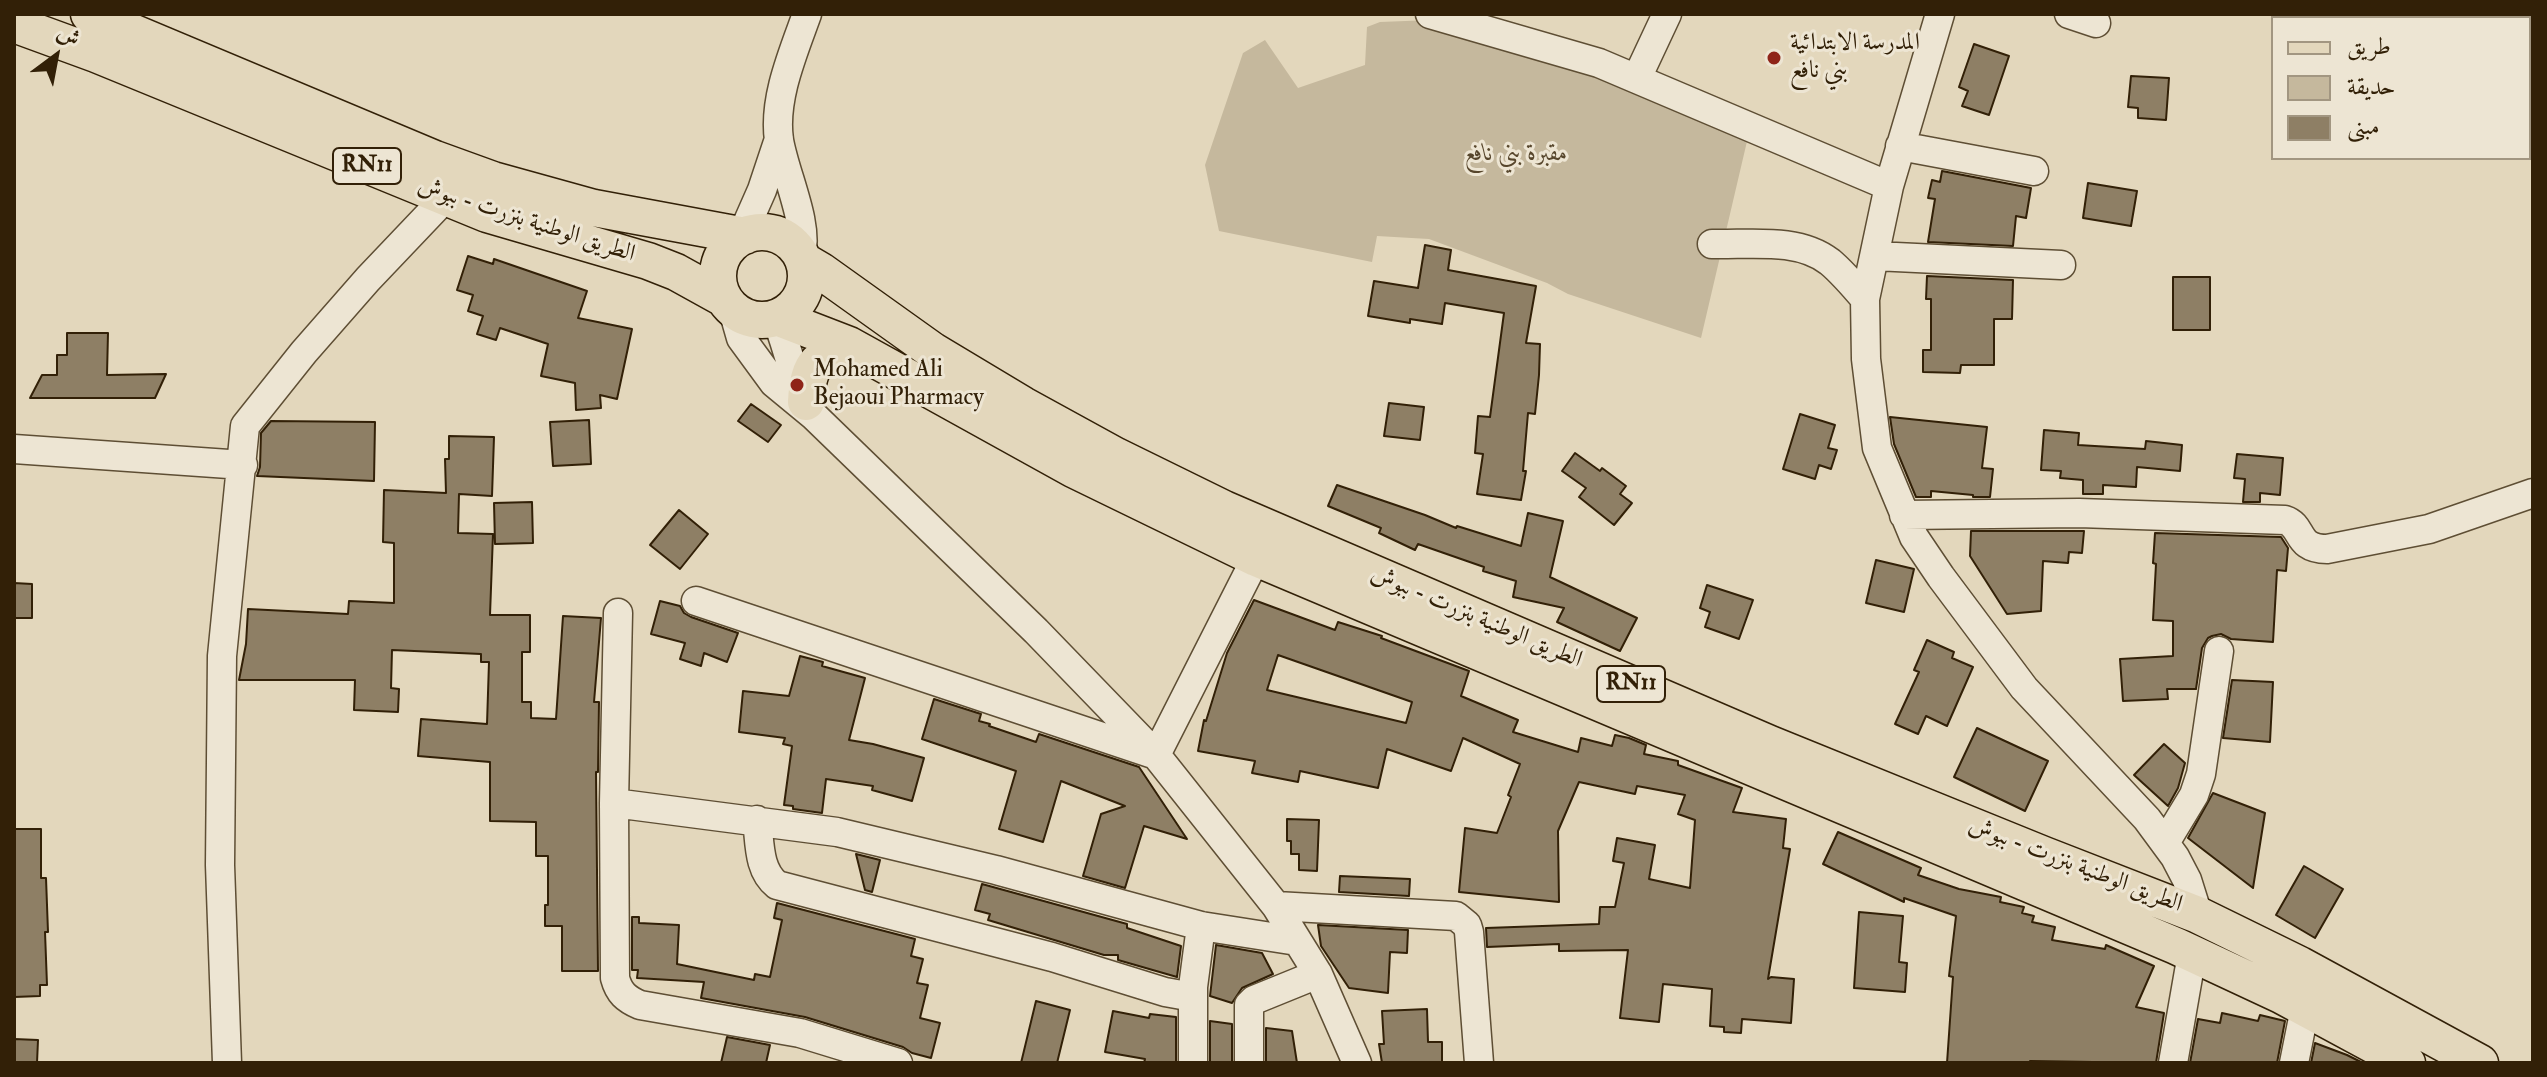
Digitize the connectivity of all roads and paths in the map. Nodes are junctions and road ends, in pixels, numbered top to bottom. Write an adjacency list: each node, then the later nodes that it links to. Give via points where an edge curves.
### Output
1 (89, 14): 16 (main road, الطريق الوطنية بنزرت - ببوش / RN11, via 493,180 594,208)
2 (807, 14): 11 (street, via 779,109)
3 (1430, 14): 9 (street)
4 (1667, 14): 10 (street)
5 (1940, 14): 12 (street)
6 (2069, 14): 7 (street)
7 (2096, 23)
8 (14, 24): 15 (main road, الطريق الوطنية بنزرت - ببوش / RN11)
9 (1507, 26): 10 (street)
10 (1637, 78): 14 (street)
11 (779, 139): 16 (street); 19 (street, via 804,236)
12 (1900, 146): 13 (street); 14 (street)
13 (2034, 171)
14 (1889, 186): 18 (street)
15 (446, 197): 22 (main road, الطريق الوطنية بنزرت - ببوش / RN11, via 648,261); 27 (street, via 250,418)
16 (746, 235): 19 (main road, RN11, via 783,237); 22 (main road, via 732,244 718,269)
17 (1712, 244): 21 (street, via 1809,250 1827,260)
18 (1875, 256): 20 (street); 21 (street)
19 (802, 258): 23 (main road, via 806,284 801,298); 39 (main road, الطريق الوطنية بنزرت - ببوش / RN11, via 933,351 1023,405 1224,509 1783,749)
20 (2061, 265)
21 (1865, 299): 29 (street, via 1877,448)
22 (728, 304): 23 (main road, RN11, via 753,320); 25 (street, via 756,361 783,392)
23 (777, 318): 24 (main road, الطريق الوطنية بنزرت - ببوش / RN11); 25 (street, via 796,383)
24 (855, 349): 25 (main road, via 820,358 808,378); 30 (main road, الطريق الوطنية بنزرت - ببوش / RN11, via 1073,469)
25 (810, 409): 34 (street)
26 (14, 449): 27 (street)
27 (243, 465): 46 (street, via 222,656 220,865)
28 (2533, 493): 29 (street, via 2429,529 2327,549 2305,543 2285,520 2079,513)
29 (1904, 515): 37 (street, via 1941,577 2024,688)
30 (1256, 558): 34 (street); 42 (main road, الطريق الوطنية بنزرت - ببوش / RN11)
31 (696, 601): 34 (street)
32 (618, 613): 35 (street)
33 (2219, 651): 37 (street, via 2201,774)
34 (1156, 755): 38 (street)
35 (614, 803): 36 (street); 47 (street, via 615,978 627,999 800,1033)
36 (757, 820): 40 (street, via 894,845); 44 (street, via 763,866 777,885)
37 (2165, 843): 39 (street, via 2187,880)
38 (1276, 906): 41 (street); 51 (street, via 1462,920 1469,932)
39 (2198, 915): 55 (main road, الطريق الوطنية بنزرت - ببوش / RN11)
40 (1201, 926): 41 (street); 44 (street)
41 (1297, 941): 43 (street)
42 (2192, 954): 45 (main road, الطريق الوطنية بنزرت - ببوش / RN11); 52 (street)
43 (1318, 974): 49 (street, via 1249,1005); 50 (street)
44 (1193, 997): 48 (street)
45 (2305, 1008): 53 (street); 54 (main road, الطريق الوطنية بنزرت - ببوش / RN11)
46 (227, 1063)
47 (898, 1063)
48 (1193, 1063)
49 (1249, 1063)
50 (1357, 1063)
51 (1479, 1063)
52 (2173, 1063)
53 (2294, 1063)
54 (2407, 1063)
55 (2480, 1063)

